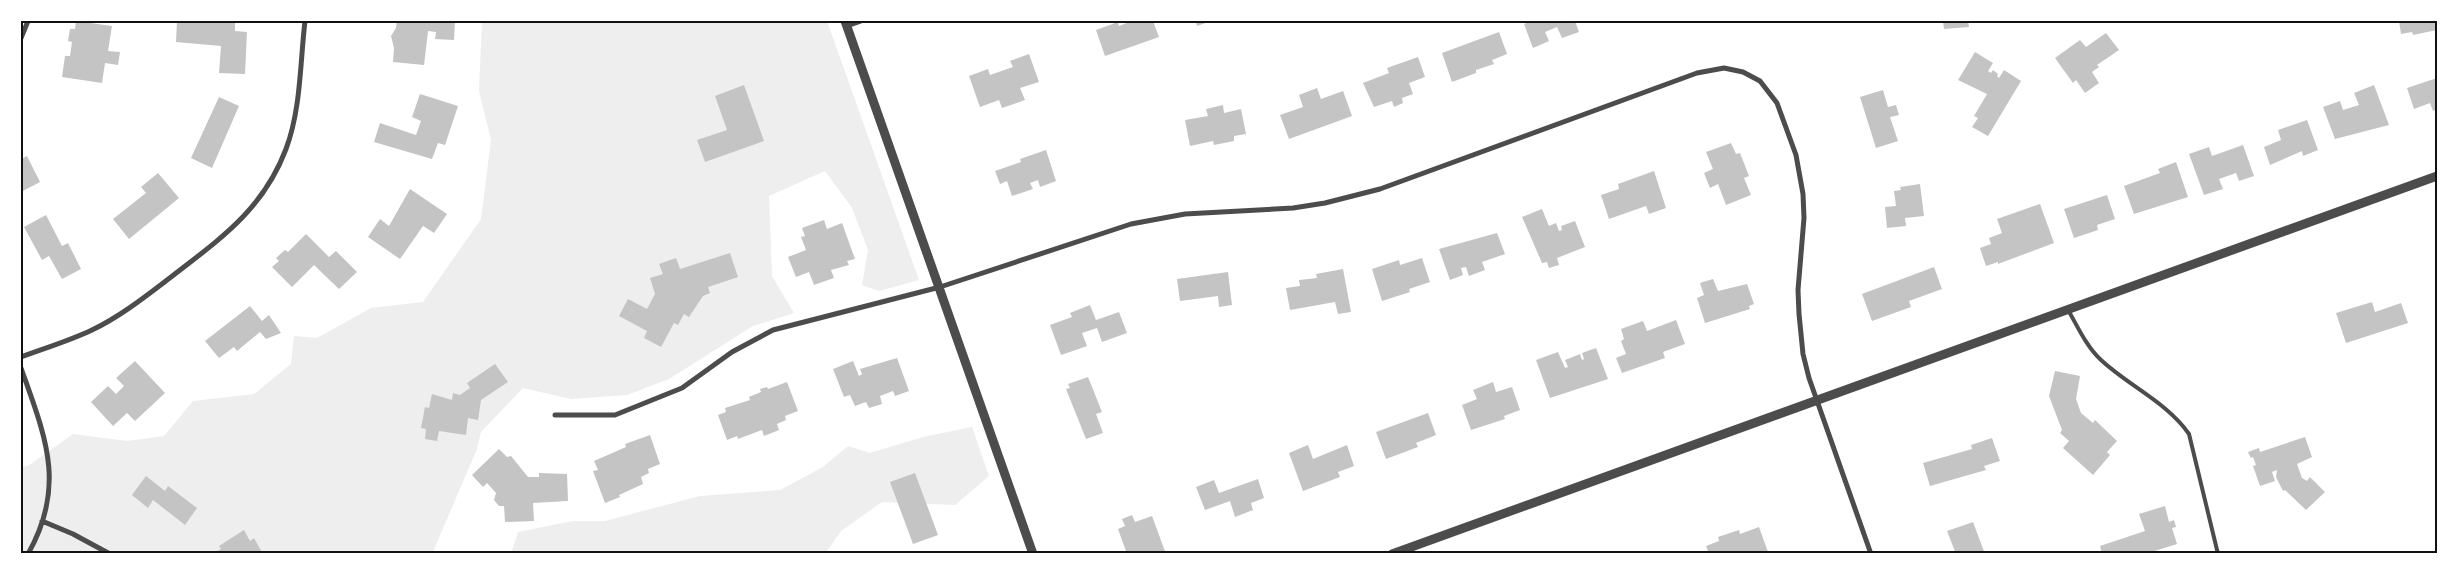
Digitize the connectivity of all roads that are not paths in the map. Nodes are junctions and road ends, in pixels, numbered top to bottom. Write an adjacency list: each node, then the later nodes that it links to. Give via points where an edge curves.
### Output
1 (28, 21): 5 (street)
2 (305, 21): 9 (street, via 296,105 288,144 272,180 254,206 226,235 124,312 91,330)
3 (861, 21): 4 (street)
4 (846, 24): 7 (street)
5 (21, 38)
6 (2437, 176): 8 (street)
7 (940, 287): 11 (street, via 1146,220 1201,212 1293,208 1350,198 1697,73 1724,68 1747,73 1774,96 1796,155 1804,218 1799,314 1803,354); 12 (street, via 773,330 732,352 682,388 615,415); 16 (street)
8 (2068, 310): 11 (street); 19 (lane, via 2099,358 2189,434)
9 (21, 357)
10 (21, 368): 13 (street, via 50,460 50,484)
11 (1817, 401): 17 (street); 18 (street)
12 (555, 415)
13 (42, 521): 14 (street); 15 (street)
14 (28, 554)
15 (110, 554)
16 (1033, 554)
17 (1392, 554)
18 (1871, 554)
19 (2218, 554)

